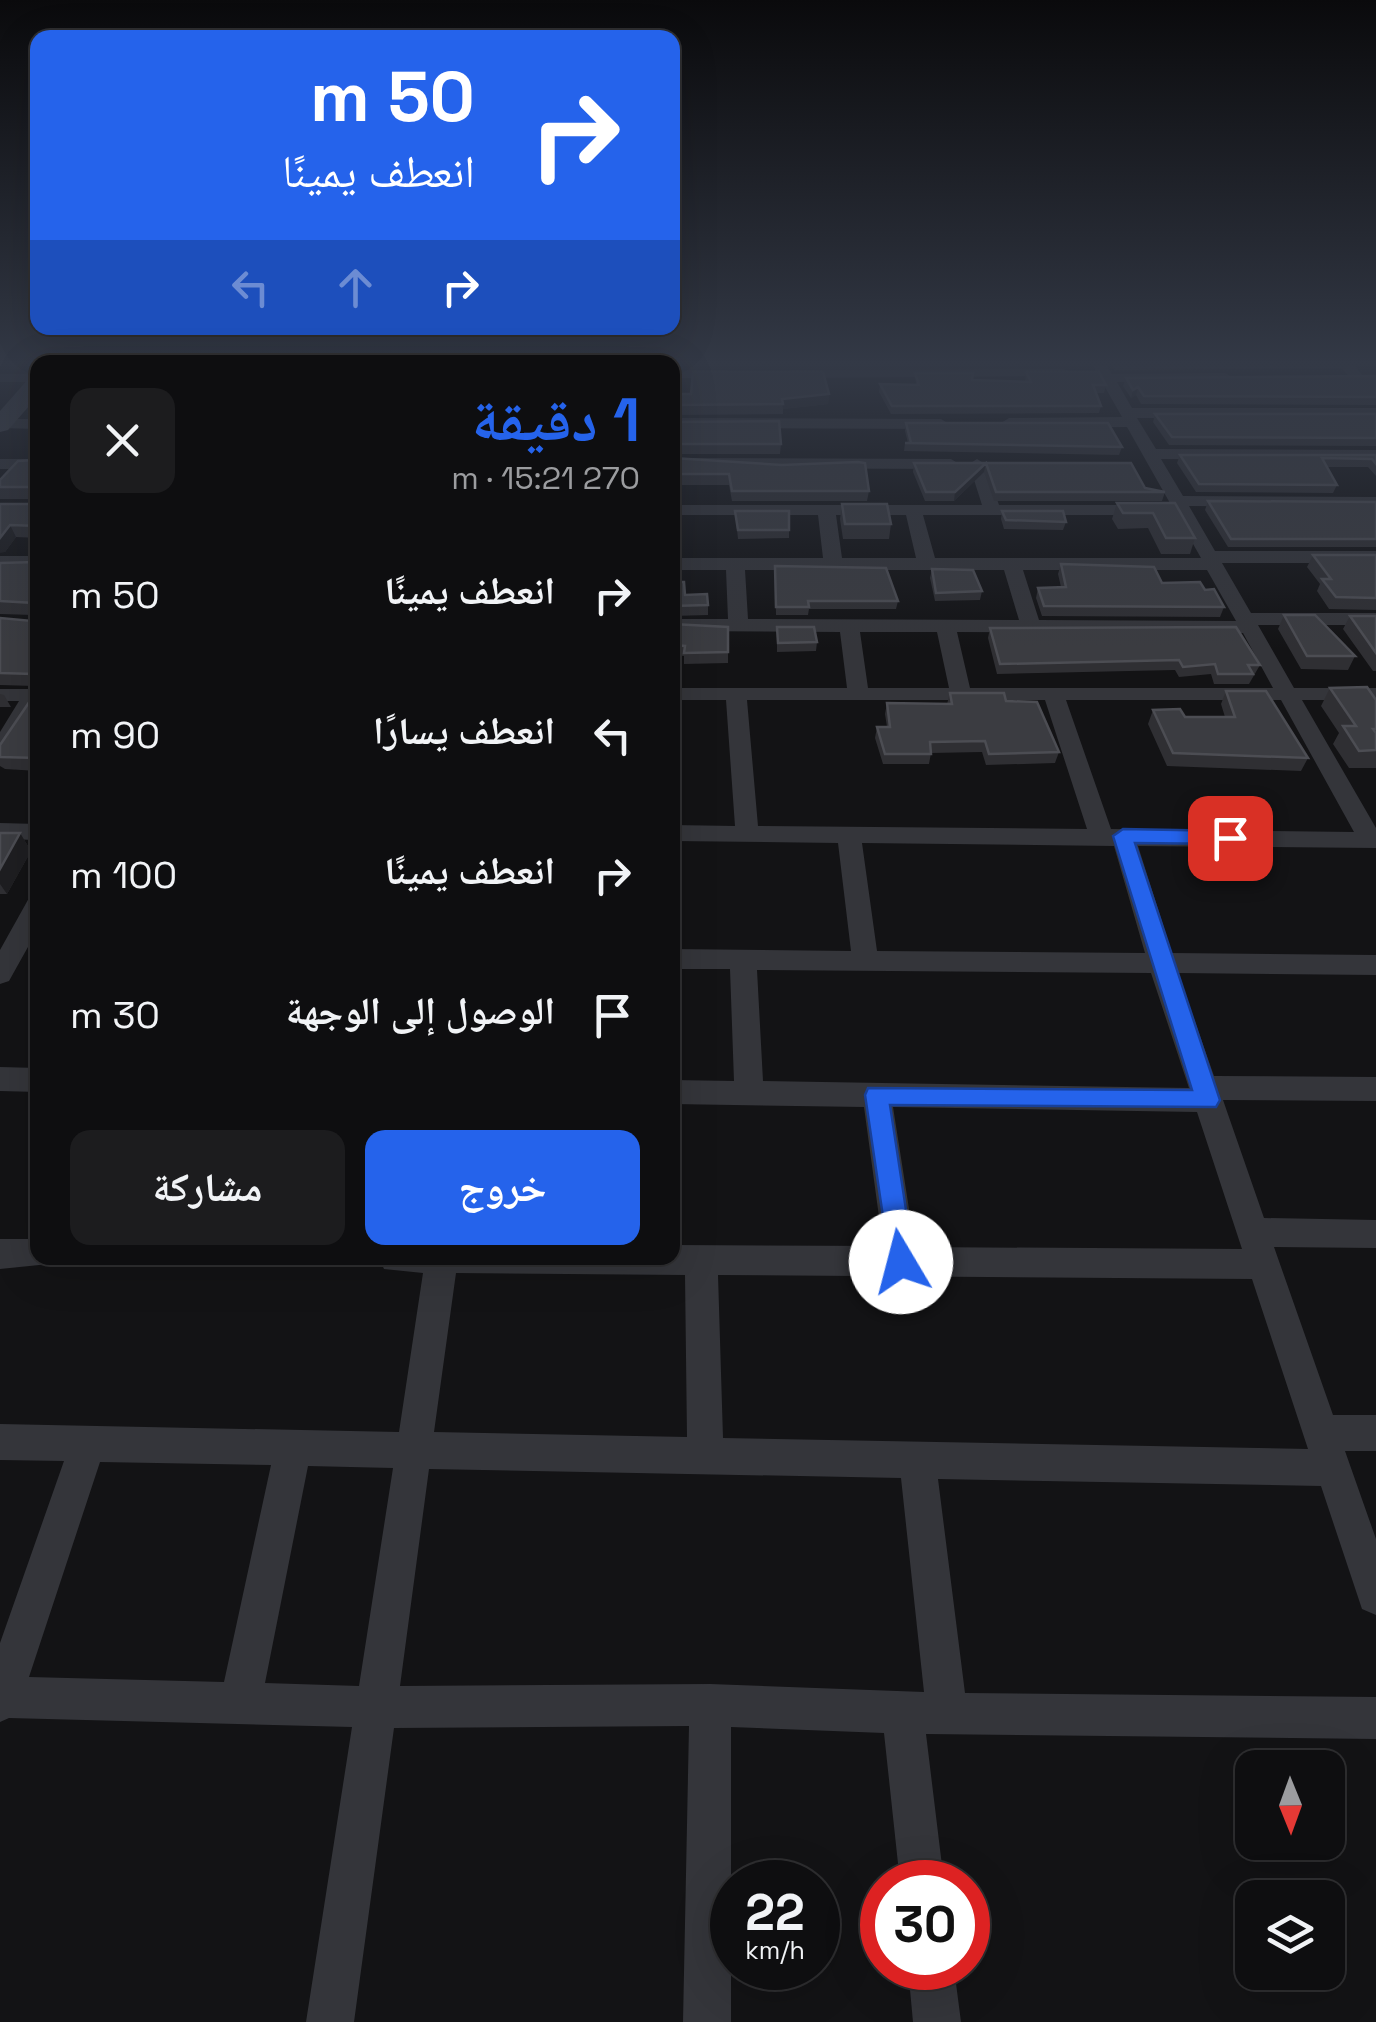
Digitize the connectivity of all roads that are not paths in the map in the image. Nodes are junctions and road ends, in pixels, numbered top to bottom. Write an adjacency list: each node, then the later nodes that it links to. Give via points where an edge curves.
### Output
1 (780, 460): 11 (street)
2 (960, 460): 8 (street)
3 (1167, 460): 5 (street)
4 (1327, 460): 12 (street)
5 (1148, 461): 13 (street)
6 (0, 464): 7 (street)
7 (30, 464)
8 (977, 464): 9 (street); 17 (street)
9 (997, 464)
10 (680, 467): 11 (street)
11 (730, 487): 14 (street); 15 (street)
12 (1370, 502): 13 (street)
13 (1180, 506): 17 (street); 19 (street)
14 (680, 507)
15 (826, 509): 16 (street); 22 (street)
16 (913, 510): 17 (street); 25 (street)
17 (992, 510)
18 (1376, 557): 19 (street)
19 (1212, 560): 26 (street); 28 (street)
20 (0, 562): 21 (street)
21 (30, 562)
22 (833, 562): 24 (street); 25 (street)
23 (680, 564): 24 (street)
24 (736, 564): 32 (street)
25 (926, 564): 26 (street)
26 (1012, 564): 29 (street)
27 (1376, 619): 28 (street)
28 (1248, 623): 29 (street); 42 (street)
29 (1030, 624): 31 (street)
30 (680, 625): 32 (street)
31 (945, 625): 33 (street); 34 (street)
32 (738, 626): 33 (street)
33 (849, 626): 38 (street)
34 (961, 693): 38 (street); 39 (street)
35 (30, 694): 41 (street)
36 (680, 694): 37 (street)
37 (736, 694): 38 (street); 47 (street)
38 (858, 694)
39 (1054, 694): 42 (street); 50 (street)
40 (1376, 694): 42 (street)
41 (0, 695)
42 (1289, 695): 51 (street)
43 (30, 702): 44 (street)
44 (0, 750)
45 (0, 832): 46 (street)
46 (30, 832)
47 (748, 832): 48 (street); 49 (street)
48 (680, 833)
49 (848, 834): 50 (street); 56 (street)
50 (1112, 835): 51 (street); 57 (street)
51 (1374, 840)
52 (30, 921): 53 (street)
53 (12, 959)
54 (680, 959): 55 (street)
55 (743, 960): 56 (street); 63 (street)
56 (864, 960): 57 (street)
57 (1161, 962): 58 (street); 64 (street)
58 (1376, 965)
59 (0, 1079): 60 (street)
60 (30, 1080)
61 (1376, 1090): 64 (street)
62 (680, 1092): 63 (street)
63 (749, 1094): 65 (street)
64 (1206, 1094): 65 (street); 66 (street)
65 (877, 1095): 72 (street)
66 (1252, 1232): 67 (street); 73 (street)
67 (1376, 1234)
68 (0, 1254): 69 (street)
69 (30, 1254)
70 (680, 1260): 71 (street)
71 (701, 1260): 72 (street); 81 (street)
72 (901, 1262): 73 (street)
73 (1264, 1264): 75 (street)
74 (441, 1265): 80 (street)
75 (1321, 1433): 76 (street); 83 (street)
76 (1376, 1434)
77 (0, 1442): 78 (street)
78 (89, 1442): 79 (street); 85 (street)
79 (293, 1449): 80 (street); 86 (street)
80 (415, 1453): 81 (street); 88 (street)
81 (705, 1458): 82 (street)
82 (917, 1460): 83 (street); 90 (street)
83 (1333, 1468): 84 (street)
84 (1376, 1595)
85 (0, 1698): 86 (street)
86 (240, 1704): 88 (street)
87 (710, 1705): 88 (street); 89 (street); 95 (street)
88 (379, 1707): 94 (street)
89 (903, 1713): 90 (street); 92 (street)
90 (947, 1713): 91 (street)
91 (1376, 1718)
92 (920, 1860)
93 (933, 1990): 96 (street)
94 (330, 2022)
95 (707, 2022)
96 (937, 2022)

